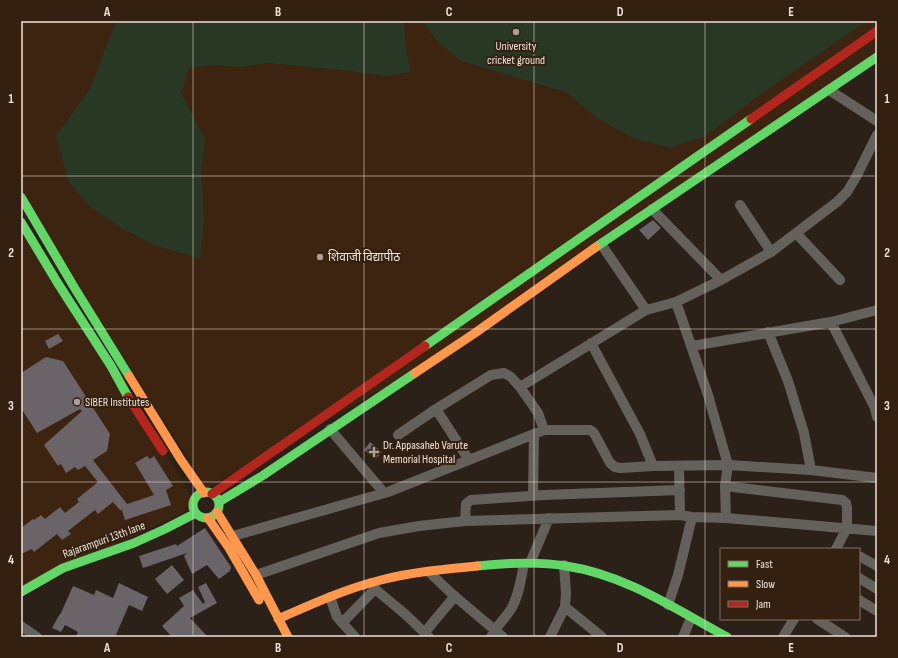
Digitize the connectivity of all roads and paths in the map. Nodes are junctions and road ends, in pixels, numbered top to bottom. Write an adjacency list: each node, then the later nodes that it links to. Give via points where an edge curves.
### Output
1 (877, 31): 39 (main road)
2 (875, 61): 3 (main road)
3 (829, 90): 4 (street); 8 (main road)
4 (877, 122)
5 (877, 136): 10 (street, via 847,192)
6 (21, 197): 39 (main road)
7 (740, 205): 12 (street)
8 (652, 209): 11 (main road); 13 (street)
9 (21, 222): 29 (main road)
10 (796, 233): 12 (street); 14 (street)
11 (601, 244): 16 (street); 25 (main road, via 475,333)
12 (771, 252): 13 (street)
13 (721, 280): 15 (street)
14 (840, 280)
15 (676, 302): 16 (street); 21 (street)
16 (646, 310): 20 (street)
17 (877, 310): 18 (street)
18 (831, 322): 19 (street); 24 (street)
19 (768, 332): 21 (street); 34 (street, via 788,381 804,433)
20 (591, 343): 22 (street); 32 (street, via 637,428)
21 (692, 346): 31 (street)
22 (520, 387): 23 (street, via 504,373 491,375); 26 (street, via 538,413)
23 (436, 409): 28 (street); 30 (street)
24 (876, 412)
25 (330, 429): 38 (street); 41 (main road)
26 (544, 430): 27 (street); 32 (street, via 590,430 615,467)
27 (534, 434): 30 (street); 40 (street)
28 (398, 435)
29 (166, 456)
30 (469, 460): 38 (street)
31 (728, 465): 33 (street); 34 (street); 36 (street)
32 (653, 466): 33 (street)
33 (679, 466): 37 (street)
34 (811, 470): 35 (street)
35 (877, 478)
36 (725, 486): 48 (street); 50 (street, via 842,500 848,508)
37 (680, 490): 40 (street); 44 (street)
38 (384, 493): 52 (street)
39 (201, 494): 41 (main road, via 216,497); 43 (main road, via 194,504)
40 (533, 496): 49 (street, via 471,500 466,504)
41 (219, 502): 42 (main road)
42 (218, 512): 46 (main road); 52 (main road)
43 (196, 513): 46 (main road); 63 (main road, Rajarampuri 13th lane, via 174,526 69,565)
44 (680, 515): 45 (street); 47 (street)
45 (692, 517): 48 (street); 67 (street)
46 (208, 518): 79 (main road, via 235,559)
47 (549, 518): 49 (street); 55 (street)
48 (726, 518): 50 (street)
49 (465, 521): 59 (street, via 379,533)
50 (847, 528): 51 (street); 53 (street)
51 (877, 532)
52 (232, 536): 59 (main road)
53 (841, 547)
54 (860, 557): 57 (street)
55 (527, 564): 56 (main road); 58 (main road, via 482,565); 76 (street, via 512,608)
56 (564, 566): 67 (main road, via 627,583); 68 (street)
57 (877, 566)
58 (429, 572): 61 (main road, via 404,575); 64 (street)
59 (256, 575): 71 (main road)
60 (860, 579): 62 (street)
61 (373, 586): 65 (main road); 74 (street); 77 (street)
62 (877, 589)
63 (21, 592)
64 (455, 596): 76 (street); 77 (street)
65 (330, 597): 71 (main road); 74 (street)
66 (860, 601): 69 (street)
67 (668, 604): 70 (main road)
68 (565, 607): 83 (street); 84 (street)
69 (877, 611)
70 (691, 618): 85 (street); 86 (main road)
71 (278, 619): 80 (main road)
72 (793, 620): 87 (street)
73 (819, 620): 88 (street)
74 (342, 623): 81 (street)
75 (21, 626): 78 (street)
76 (492, 634): 82 (street)
77 (427, 635)
78 (37, 637)
79 (279, 637)
80 (288, 637)
81 (355, 637)
82 (503, 637)
83 (550, 637)
84 (602, 637)
85 (683, 637)
86 (727, 637)
87 (783, 637)
88 (846, 637)

